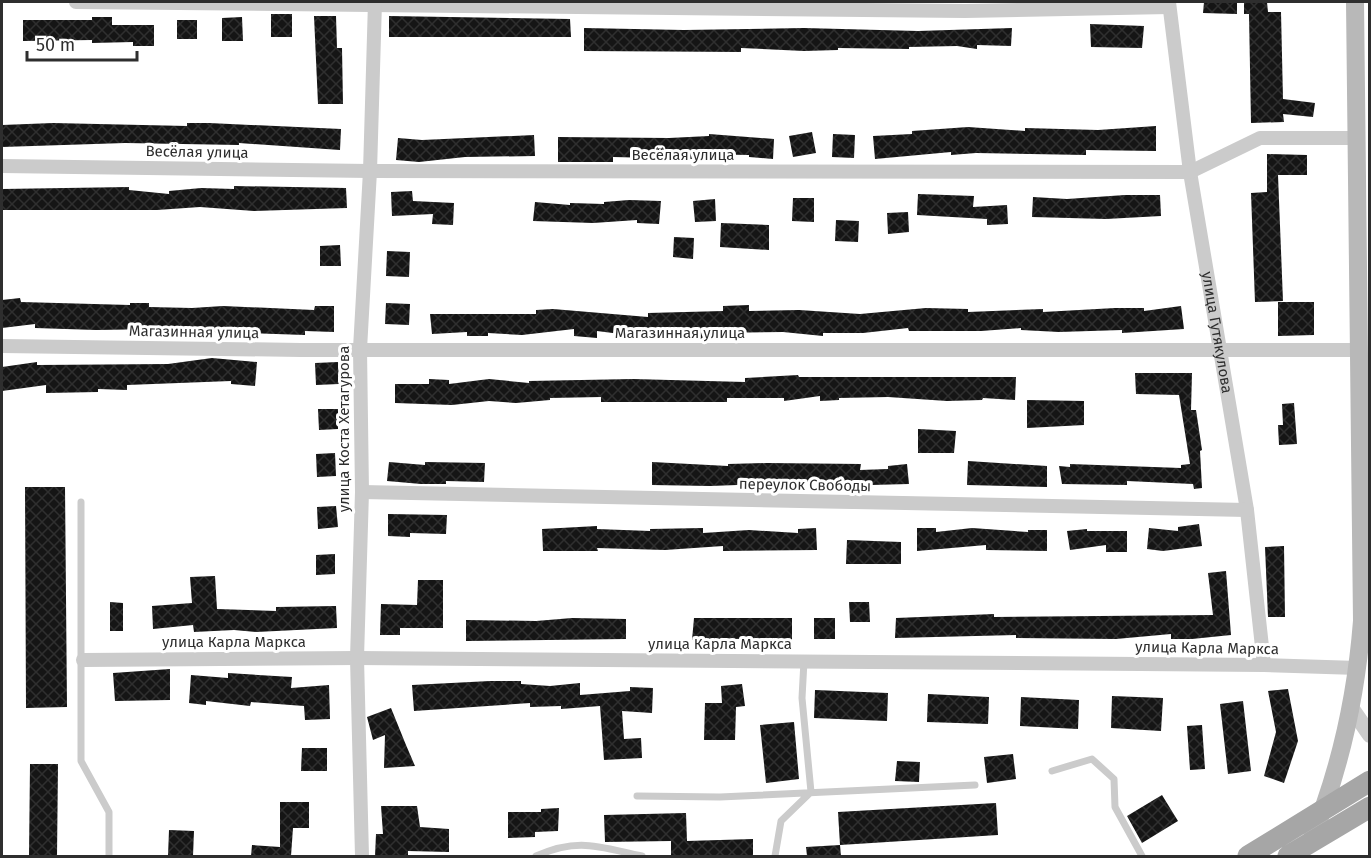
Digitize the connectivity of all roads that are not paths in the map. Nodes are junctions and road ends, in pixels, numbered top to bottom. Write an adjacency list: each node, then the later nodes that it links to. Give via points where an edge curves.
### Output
1 (76, 2): 3 (street)
2 (1355, 2): 6 (main road)
3 (376, 3): 5 (street); 8 (street, улица Коста Хетагурова)
4 (1169, 4): 5 (street); 9 (street, улица Гутякулова)
5 (965, 6)
6 (1356, 138): 9 (street, Весёлая улица, via 1260,138); 12 (main road)
7 (2, 166): 8 (street, Весёлая улица)
8 (370, 171): 9 (street, Весёлая улица); 11 (street, улица Коста Хетагурова)
9 (1190, 172): 13 (street, улица Гутякулова)
10 (2, 346): 11 (street, Магазинная улица)
11 (360, 350): 13 (street, Магазинная улица); 14 (street, улица Коста Хетагурова)
12 (1359, 350): 13 (street, Магазинная улица); 21 (main road, via 1362,621)
13 (1220, 351): 16 (street, улица Гутякулова)
14 (362, 492): 16 (street, переулок Свободы); 17 (street, улица Коста Хетагурова)
15 (81, 502): 18 (lane)
16 (1247, 510): 20 (street, улица Гутякулова)
17 (357, 658): 18 (street, улица Карла Маркса); 19 (street, улица Карла Маркса); 33 (street, улица Коста Хетагурова)
18 (82, 660): 32 (lane, via 81,761 109,812)
19 (804, 661): 20 (street, улица Карла Маркса); 27 (lane, via 802,698)
20 (1264, 665): 21 (street, улица Карла Маркса)
21 (1358, 668): 22 (main road)
22 (1352, 709): 23 (street); 30 (main road)
23 (1370, 735)
24 (1052, 771): 37 (lane, via 1092,759 1114,779 1115,807)
25 (1370, 780): 30 (main road)
26 (975, 785): 27 (lane)
27 (811, 792): 28 (lane); 36 (lane, via 781,821)
28 (637, 796)
29 (1370, 807): 31 (main road)
30 (1324, 808): 31 (main road); 38 (main road)
31 (1310, 843): 39 (main road)
32 (109, 856)
33 (362, 856)
34 (536, 856): 35 (lane, via 560,846 586,844)
35 (642, 856)
36 (775, 856)
37 (1142, 856)
38 (1248, 856)
39 (1288, 856)

